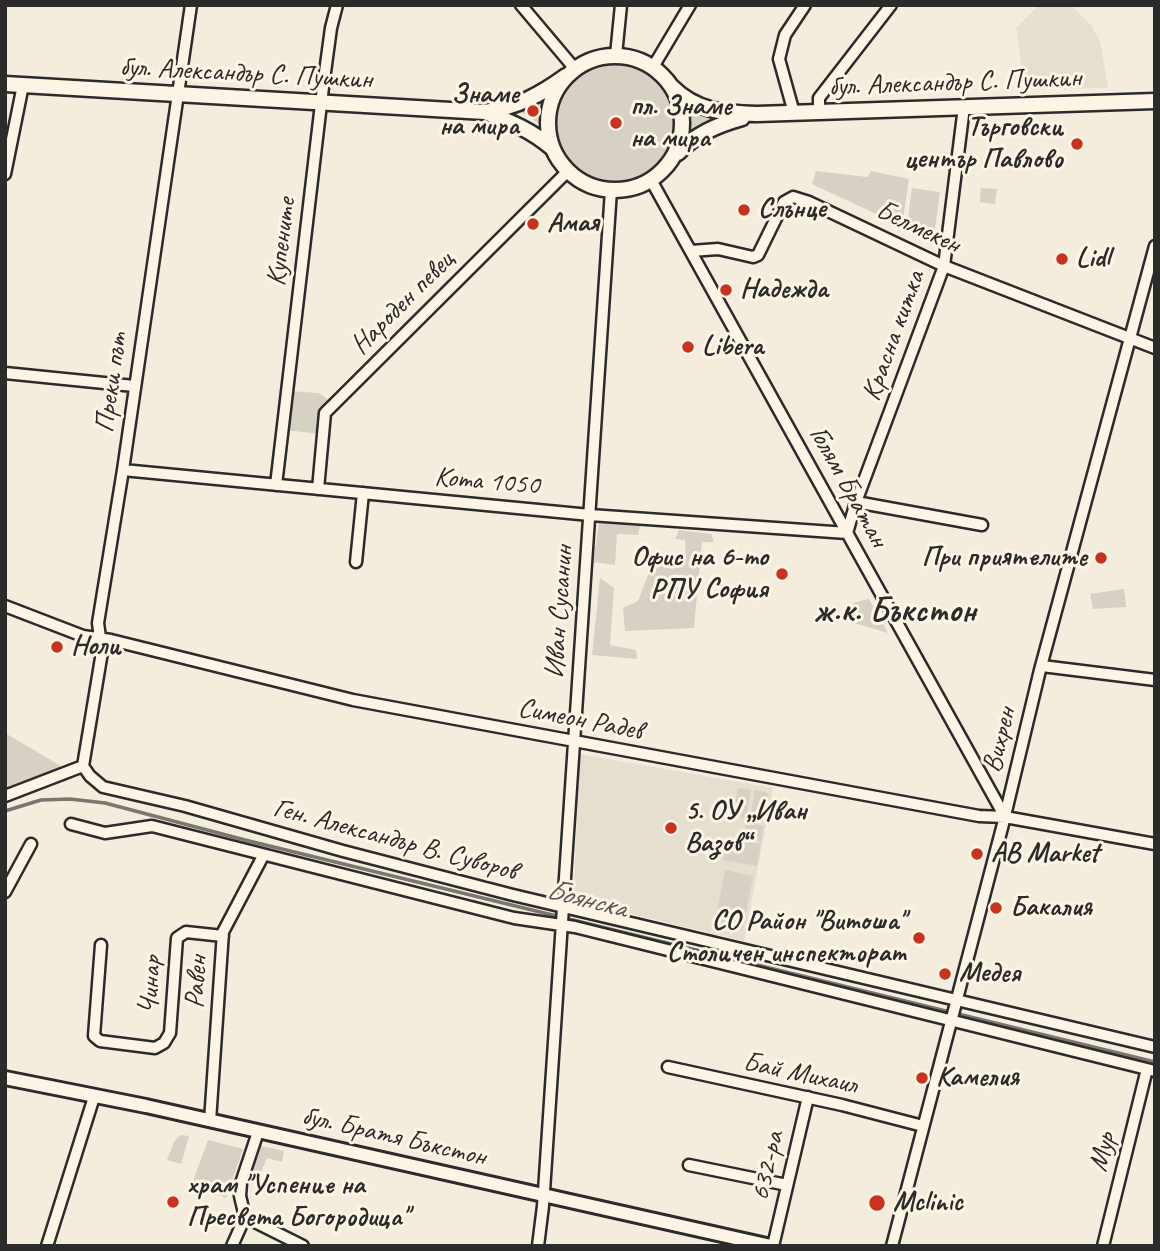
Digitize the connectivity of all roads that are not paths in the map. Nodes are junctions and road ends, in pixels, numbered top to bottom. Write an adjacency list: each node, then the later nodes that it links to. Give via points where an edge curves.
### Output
1 (191, 5): 14 (street, Преки път)
2 (337, 5): 16 (street, Купените)
3 (521, 5): 10 (street)
4 (621, 5): 8 (street)
5 (691, 5): 9 (street)
6 (805, 5): 20 (street, via 785,35 779,59)
7 (891, 5): 19 (street, via 819,98)
8 (616, 55): 9 (main road); 10 (main road, via 594,59)
9 (653, 67): 13 (main road)
10 (571, 73): 18 (main road, бул. Александър С. Пушкин, via 530,100); 22 (main road, via 554,94 548,113)
11 (5, 84): 12 (main road, бул. Александър С. Пушкин)
12 (23, 85): 14 (main road, бул. Александър С. Пушкин); 25 (street)
13 (672, 87): 21 (main road, бул. Александър С. Пушкин, via 704,108); 23 (main road, via 682,121)
14 (177, 94): 16 (main road, бул. Александър С. Пушкин); 34 (street, Преки път)
15 (1155, 100): 17 (main road, бул. Александър С. Пушкин)
16 (321, 103): 18 (main road, бул. Александър С. Пушкин); 36 (street, Купените)
17 (964, 107): 19 (main road, бул. Александър С. Пушкин); 30 (street, Красна китка)
18 (485, 112): 22 (main road, бул. Александър С. Пушкин, via 527,129)
19 (819, 112): 20 (main road, бул. Александър С. Пушкин)
20 (794, 113): 21 (main road, бул. Александър С. Пушкин)
21 (757, 114): 23 (main road, бул. Александър С. Пушкин, via 704,132)
22 (553, 149): 24 (main road)
23 (671, 160): 26 (main road)
24 (568, 171): 27 (main road, via 592,186); 37 (street, Народен певец, via 325,413)
25 (5, 174)
26 (651, 180): 27 (main road); 29 (street, Голям Братан)
27 (611, 190): 40 (street, Иван Сусанин)
28 (1154, 250): 31 (street, Вихрен)
29 (691, 251): 30 (street, Белмекен, via 758,255 784,202 793,197); 42 (street, Голям Братан)
30 (944, 265): 31 (street, Белмекен); 39 (street, Красна китка)
31 (1130, 337): 32 (street, Белмекен); 46 (street, Вихрен)
32 (1155, 348)
33 (5, 373): 34 (street)
34 (134, 386): 35 (street, Преки път)
35 (123, 470): 36 (street, Кота 1050); 45 (street, Преки път)
36 (276, 485): 37 (street, Кота 1050)
37 (318, 489): 38 (street, Кота 1050)
38 (363, 493): 40 (street, Кота 1050); 43 (street)
39 (856, 502): 41 (street); 42 (street, Красна китка)
40 (590, 515): 42 (street, Кота 1050); 48 (street, Иван Сусанин)
41 (982, 525)
42 (847, 533): 51 (street, Голям Братан)
43 (356, 562)
44 (5, 606): 45 (street, Симеон Радев)
45 (99, 639): 48 (street, Симеон Радев, via 353,700); 49 (street, Преки път, via 102,652)
46 (1042, 666): 47 (street); 51 (street, Вихрен)
47 (1155, 680)
48 (573, 742): 51 (street, Симеон Радев); 57 (street, Иван Сусанин)
49 (83, 766): 50 (street); 57 (street, Ген. Александър В. Суворов, via 103,787)
50 (5, 796)
51 (1004, 817): 54 (street, Симеон Радев); 61 (street, Вихрен)
52 (71, 824): 55 (street, Ген. Александър В. Суворов, via 105,833 152,826)
53 (31, 844): 56 (street)
54 (1155, 844)
55 (263, 856): 58 (street, Ген. Александър В. Суворов, via 514,918); 59 (street, Равен)
56 (5, 892)
57 (565, 906): 58 (street, Иван Сусанин); 61 (street, Ген. Александър В. Суворов)
58 (564, 926): 62 (street, Ген. Александър В. Суворов); 74 (street, Иван Сусанин)
59 (223, 936): 60 (street, Чинар, via 186,932 177,938 170,1033 155,1048 100,1041 94,1036); 69 (street, Равен)
60 (101, 945)
61 (956, 999): 62 (street, Вихрен); 63 (street, Ген. Александър В. Суворов)
62 (951, 1020): 65 (street, Ген. Александър В. Суворов); 70 (street, Вихрен)
63 (1155, 1047)
64 (668, 1067): 68 (street, Бай Михаил)
65 (1151, 1070): 82 (street, Мур)
66 (5, 1077): 67 (street, бул. Братя Бъкстон)
67 (94, 1097): 69 (street, бул. Братя Бъкстон); 76 (street)
68 (808, 1097): 70 (street, Бай Михаил); 73 (street, 632-ра)
69 (210, 1121): 71 (street, бул. Братя Бъкстон)
70 (923, 1126): 81 (street, Вихрен)
71 (258, 1132): 74 (street, бул. Братя Бъкстон); 75 (street, via 240,1196)
72 (689, 1165): 73 (street)
73 (787, 1185): 80 (street, 632-ра)
74 (544, 1195): 79 (street, Иван Сусанин); 80 (street, бул. Братя Бъкстон)
75 (245, 1217): 77 (street); 78 (street)
76 (47, 1246)
77 (232, 1246)
78 (303, 1246)
79 (538, 1246)
80 (772, 1246)
81 (892, 1246)
82 (1103, 1246)

